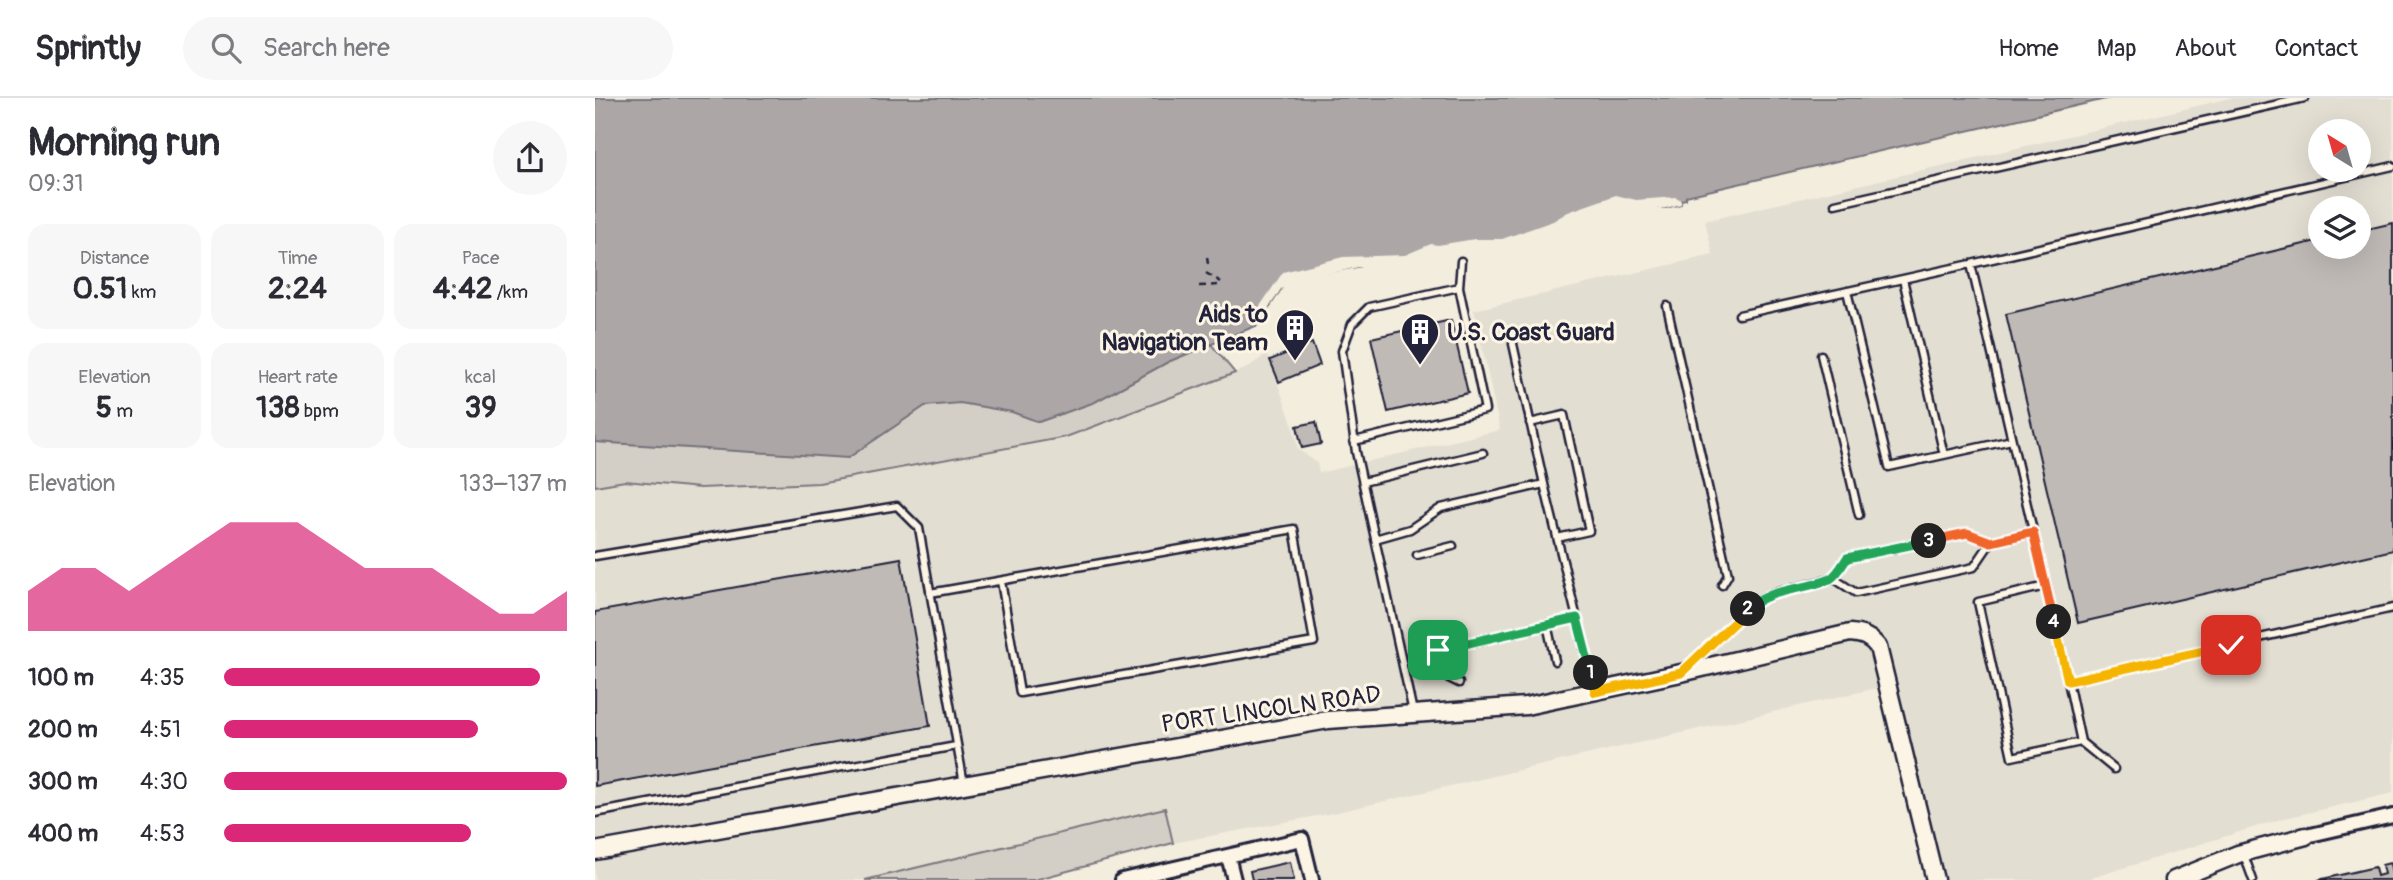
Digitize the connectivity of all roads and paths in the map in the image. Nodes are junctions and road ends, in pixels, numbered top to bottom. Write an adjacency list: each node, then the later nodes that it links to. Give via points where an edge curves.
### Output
1 (2305, 98): 3 (lane)
2 (2393, 166): 7 (lane)
3 (1835, 204)
4 (1207, 257): 6 (path)
5 (1461, 261): 11 (lane)
6 (1208, 264)
7 (1971, 264): 9 (lane); 18 (lane)
8 (1206, 273): 10 (path, via 1221,284)
9 (1903, 279): 12 (lane); 21 (lane)
10 (1199, 286)
11 (1458, 287): 19 (lane, via 1369,307 1352,324 1342,351); 19 (lane, via 1485,410)
12 (1847, 292): 14 (lane); 21 (lane, via 1889,467)
13 (1667, 306): 34 (lane, via 1728,575)
14 (1739, 316)
15 (1513, 344): 17 (lane)
16 (1821, 355): 24 (lane)
17 (1530, 423): 23 (lane); 26 (lane, via 1564,415 1589,531)
18 (2012, 440): 21 (lane); 25 (lane)
19 (1354, 441): 22 (lane)
20 (1483, 453): 22 (lane)
21 (1944, 455)
22 (1363, 482): 27 (lane)
23 (1543, 484): 26 (lane); 27 (lane, via 1441,508 1410,529)
24 (1859, 515)
25 (2033, 532): 28 (lane); 35 (lane)
26 (1557, 538): 38 (lane)
27 (1375, 539): 45 (lane)
28 (1991, 542): 32 (lane, via 1967,533 1847,558); 32 (lane, via 1974,567 1856,593)
29 (1453, 546): 30 (lane)
30 (1417, 555)
31 (595, 556): 36 (lane, via 897,506 919,528)
32 (1833, 578): 41 (lane, via 1755,601)
33 (1001, 581): 33 (lane, via 1294,529 1314,642 1020,693); 36 (lane)
34 (1722, 585)
35 (2046, 586): 42 (lane); 46 (lane, via 1978,602 2012,757)
36 (930, 593): 47 (lane)
37 (2393, 608): 42 (lane)
38 (1577, 618): 39 (lane); 44 (lane)
39 (1547, 624): 40 (lane); 43 (lane, via 1438,650 1443,674)
40 (1555, 661)
41 (1681, 673): 44 (street, PORT LINCOLN ROAD); 59 (street, PORT LINCOLN ROAD, via 1850,633 1871,638 1881,657)
42 (2068, 681): 46 (lane)
43 (1459, 683)
44 (1595, 692): 45 (street, PORT LINCOLN ROAD, via 1526,706)
45 (1413, 712): 49 (street, PORT LINCOLN ROAD, via 1328,720)
46 (2081, 742): 48 (lane)
47 (957, 746): 49 (lane); 50 (lane)
48 (2114, 769)
49 (964, 784): 53 (street, PORT LINCOLN ROAD)
50 (595, 813)
51 (2393, 816): 52 (street)
52 (2306, 836): 54 (street)
53 (595, 851)
54 (2243, 853): 60 (street); 61 (lane)
55 (1228, 856): 56 (street); 57 (street); 58 (street, via 1302,839)
56 (1122, 880)
57 (1234, 880)
58 (1312, 880)
59 (1935, 880)
60 (2174, 880)
61 (2253, 880)

